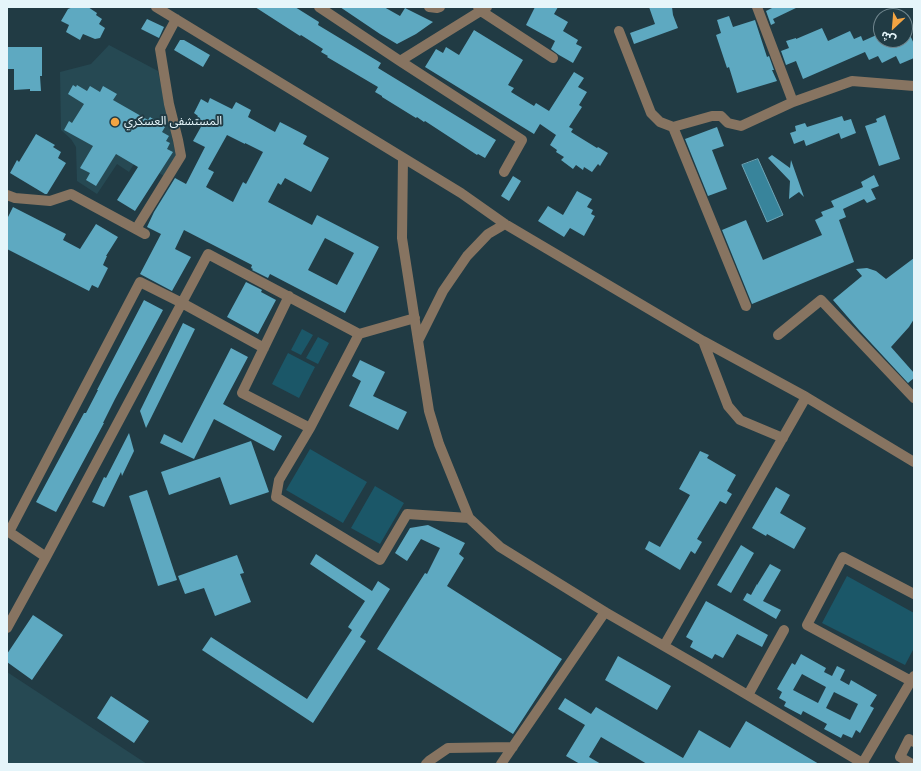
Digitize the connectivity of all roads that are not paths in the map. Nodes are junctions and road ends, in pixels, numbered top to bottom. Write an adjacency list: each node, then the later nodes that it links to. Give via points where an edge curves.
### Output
1 (156, 7): 7 (street)
2 (319, 7): 10 (street)
3 (429, 7): 4 (street)
4 (440, 7)
5 (758, 7): 12 (street)
6 (482, 8): 9 (street); 10 (street)
7 (176, 19): 14 (street); 16 (street, via 160,49 181,156 141,231 71,194 50,201)
8 (619, 31): 13 (street, via 651,113 660,122)
9 (553, 58)
10 (400, 62): 15 (street, via 522,140)
11 (914, 86): 12 (street, via 852,81)
12 (793, 102): 13 (street, via 741,126 728,123 721,116 712,116)
13 (673, 127): 20 (street)
14 (403, 158): 17 (street, via 461,193); 21 (street, via 402,238)
15 (504, 172)
16 (7, 195)
17 (505, 224): 24 (street, via 488,234 467,256 443,291); 25 (street)
18 (289, 296): 19 (street, via 208,254); 22 (street); 26 (street)
19 (182, 303): 26 (street); 33 (street); 33 (street, via 140,282 9,532)
20 (746, 306)
21 (415, 318): 22 (street); 24 (street)
22 (359, 334): 29 (street)
23 (778, 335): 28 (street, via 821,300)
24 (418, 341): 32 (street, via 429,411 439,444)
25 (703, 341): 27 (street); 30 (street, via 728,406 740,420)
26 (264, 348): 29 (street, via 242,393)
27 (806, 397): 30 (street); 31 (street)
28 (914, 398)
29 (310, 428): 32 (street, via 279,480 276,496 380,560 407,514)
30 (783, 438): 38 (street)
31 (914, 462)
32 (469, 518): 35 (street, via 500,547)
33 (46, 558): 36 (street)
34 (914, 594): 39 (street, via 843,556 807,625)
35 (605, 612): 38 (street); 42 (street)
36 (7, 628)
37 (784, 630): 40 (street)
38 (664, 646): 40 (street)
39 (913, 679): 45 (street)
40 (748, 695): 45 (street)
41 (914, 742): 46 (street, via 909,739 900,757)
42 (512, 747): 43 (street, via 448,748); 44 (street)
43 (426, 764)
44 (501, 764)
45 (863, 764)
46 (912, 764)

